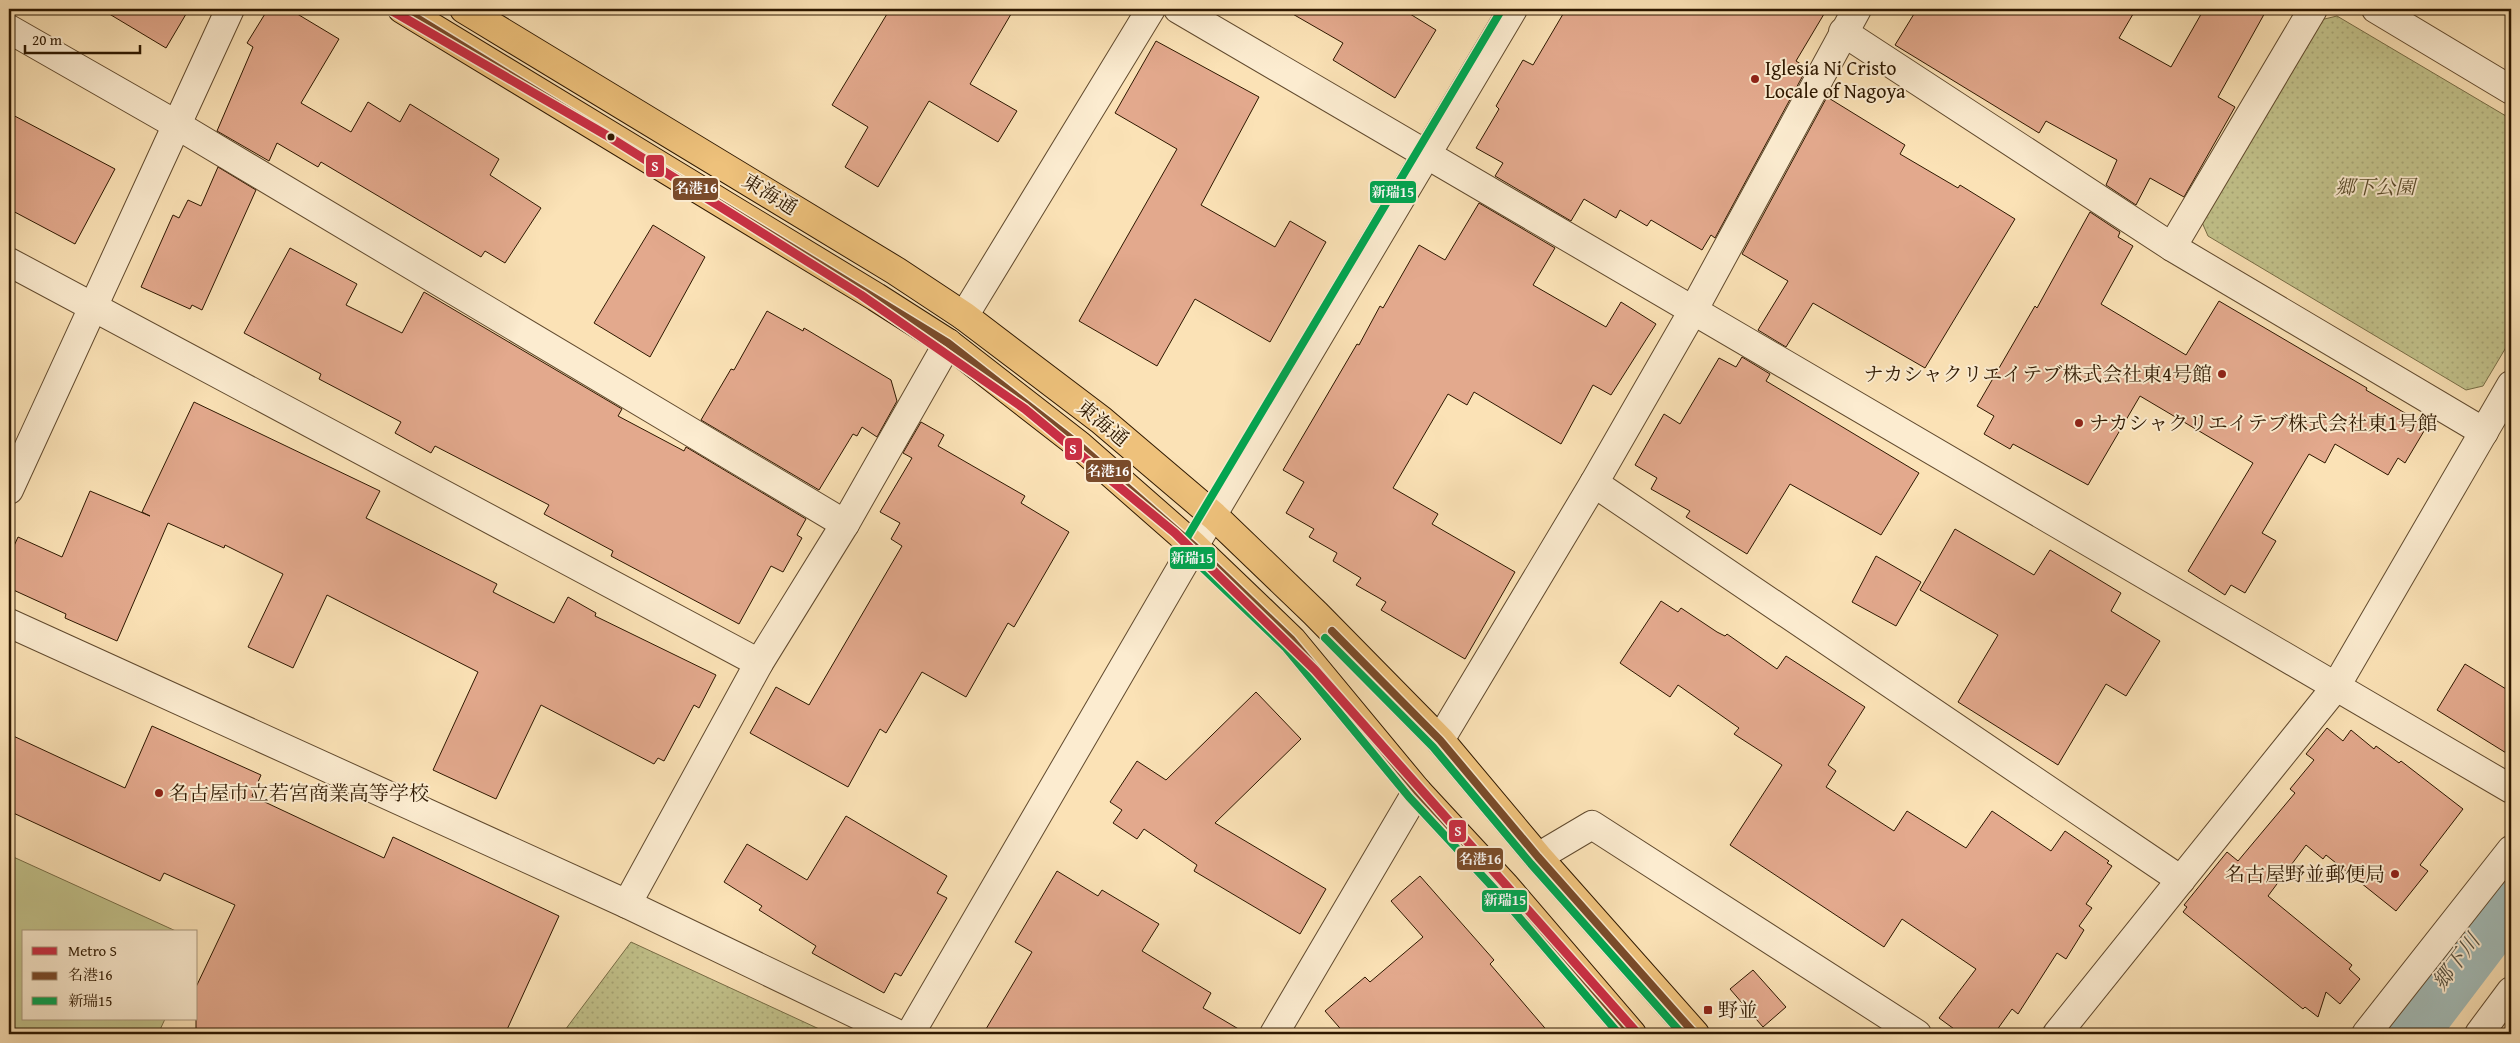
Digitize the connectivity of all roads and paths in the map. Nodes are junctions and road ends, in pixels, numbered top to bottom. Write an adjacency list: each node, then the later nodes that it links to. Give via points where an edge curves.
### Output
1 (230, 9): 13 (street)
2 (402, 9): 20 (main road, 東海通)
3 (464, 9): 19 (main road, 東海通, via 896,271)
4 (1151, 9): 19 (street)
5 (1178, 9): 14 (street)
6 (1513, 9): 14 (street)
7 (1857, 9): 11 (street)
8 (2313, 9): 15 (street)
9 (2376, 9): 12 (street)
10 (9, 28): 13 (street)
11 (1843, 32): 15 (street); 18 (street)
12 (2511, 90)
13 (177, 125): 17 (street); 26 (street)
14 (1427, 154): 18 (street); 25 (street)
15 (2172, 248): 22 (street)
16 (9, 262): 17 (street)
17 (94, 308): 24 (street); 29 (street)
18 (1694, 309): 23 (street); 30 (street)
19 (964, 316): 25 (main road, 東海通, via 1102,420)
20 (948, 343): 26 (street); 27 (main road, 東海通, via 1080,445)
21 (2511, 386): 22 (street)
22 (2484, 432): 30 (street)
23 (1594, 484): 31 (street); 36 (street)
24 (9, 490)
25 (1214, 516): 27 (street); 31 (main road, 東海通)
26 (844, 524): 29 (street)
27 (1194, 546): 33 (main road, 東海通, via 1292,640); 40 (street)
28 (9, 623): 37 (street)
29 (759, 664): 37 (street)
30 (2335, 688): 32 (street); 36 (street)
31 (1440, 740): 35 (main road, 東海通)
32 (2511, 789)
33 (1417, 791): 41 (street); 42 (main road, 東海通, via 1506,887)
34 (2511, 850): 46 (street)
35 (1538, 857): 43 (main road, 東海通); 44 (street, via 1592,825)
36 (2180, 880): 45 (street)
37 (627, 904): 39 (street)
38 (2511, 991): 47 (street)
39 (898, 1034)
40 (910, 1034)
41 (1274, 1034)
42 (1632, 1034)
43 (1695, 1034)
44 (1917, 1034)
45 (2057, 1034)
46 (2366, 1034)
47 (2479, 1034)

